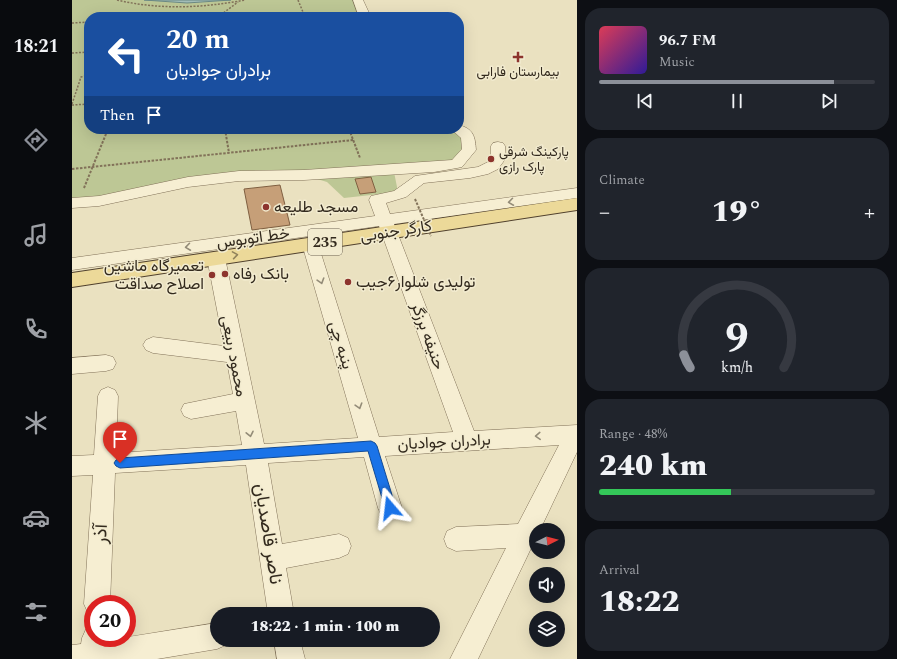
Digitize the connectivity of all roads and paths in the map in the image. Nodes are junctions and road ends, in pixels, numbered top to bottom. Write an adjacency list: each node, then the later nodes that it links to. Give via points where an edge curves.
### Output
1 (117, 0): 5 (path, via 146,6 177,8)
2 (245, 0): 5 (path)
3 (298, 0): 7 (path)
4 (358, 0): 8 (street)
5 (239, 1): 6 (path)
6 (225, 12)
7 (302, 12)
8 (363, 12)
9 (84, 22): 10 (path)
10 (72, 23)
11 (84, 52): 12 (path)
12 (72, 53)
13 (84, 76): 15 (path, via 81,77)
14 (84, 104): 15 (path)
15 (72, 105)
16 (464, 133): 25 (street, via 468,136 469,150 457,164)
17 (106, 134): 23 (path)
18 (225, 134): 22 (path)
19 (351, 134): 20 (path)
20 (353, 140): 22 (path); 25 (path)
21 (498, 146): 30 (street, حنیفه برزگر, via 498,160 488,168 474,173 420,179 399,194 376,200)
22 (229, 153): 23 (path)
23 (91, 167): 24 (path); 28 (path)
24 (72, 169)
25 (365, 171): 28 (street, via 239,176 188,182 99,201)
26 (577, 193): 34 (street, خط اتوبوس, one-way to 34)
27 (415, 200): 31 (path, bridge)
28 (76, 203)
29 (577, 204): 30 (main road, کارگر جنوبی / 235)
30 (389, 232): 32 (main road, کارگر جنوبی / 235); 44 (street, حنیفه برزگر)
31 (431, 236)
32 (310, 244): 33 (main road, کارگر جنوبی / 235, one-way to 32); 45 (street, پنبه چی, one-way to 45)
33 (216, 258): 35 (main road, کارگر جنوبی / 235); 37 (street, محمود ربیعی)
34 (72, 264)
35 (72, 280)
36 (153, 345): 37 (street)
37 (234, 355): 41 (street, محمود ربیعی)
38 (106, 363): 39 (street)
39 (72, 366)
40 (108, 396): 47 (street, آذر)
41 (243, 401): 42 (street); 46 (street, محمود ربیعی, one-way to 46)
42 (191, 410)
43 (576, 436): 44 (street, برادران جوادیان, one-way to 44); 50 (street)
44 (467, 440): 45 (street, برادران جوادیان)
45 (371, 446): 46 (street, برادران جوادیان); 49 (street, پنبه چی)
46 (255, 454): 47 (street, برادران جوادیان); 53 (street, ناصر قاصدیان)
47 (105, 464): 48 (street, برادران جوادیان); 54 (street, آذر)
48 (72, 466)
49 (390, 508)
50 (525, 535): 51 (street); 60 (street)
51 (456, 539)
52 (339, 546): 53 (street)
53 (271, 558): 55 (street, ناصر قاصدیان)
54 (98, 595)
55 (280, 607)
56 (210, 637): 58 (street)
57 (289, 647): 59 (street)
58 (87, 651)
59 (292, 659)
60 (464, 659)

